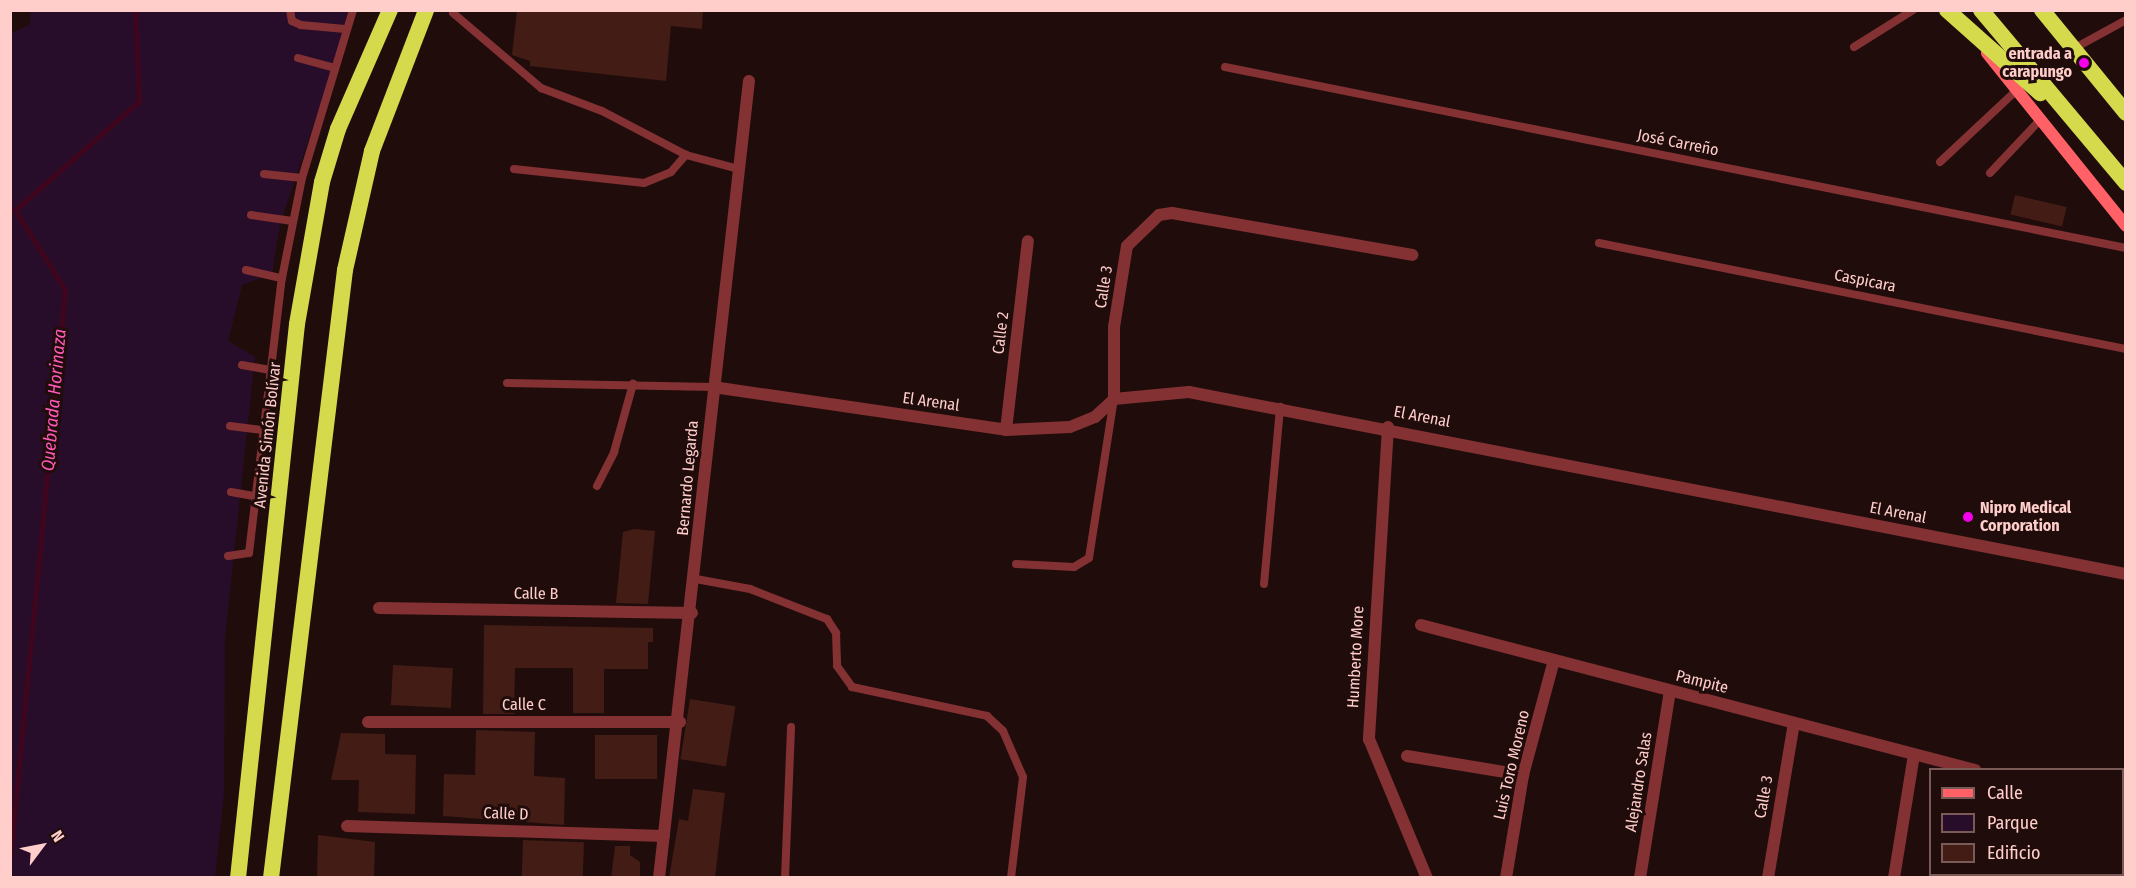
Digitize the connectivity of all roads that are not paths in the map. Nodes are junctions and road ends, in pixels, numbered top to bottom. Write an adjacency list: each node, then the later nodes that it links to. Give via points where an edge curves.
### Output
1 (290, 10): 11 (lane, via 292,21 301,25)
2 (353, 10): 11 (lane)
3 (390, 10): 75 (highway, Avenida Simón Bolívar, via 338,129 322,182 297,324)
4 (426, 10): 76 (highway, via 372,151 345,270)
5 (1913, 10): 12 (lane)
6 (1947, 10): 13 (highway)
7 (1981, 10): 20 (highway)
8 (2043, 11): 14 (highway)
9 (453, 13): 23 (lane, via 541,87 602,111)
10 (2124, 24): 14 (lane)
11 (345, 29): 16 (lane)
12 (1854, 47)
13 (1984, 49): 19 (main road); 20 (highway)
14 (2073, 49): 21 (highway)
15 (298, 58): 16 (lane)
16 (332, 67): 29 (lane)
17 (1225, 67): 36 (lane, José Carreño)
18 (749, 81): 25 (street, Bernardo Legarda)
19 (2016, 91): 22 (main road); 24 (lane)
20 (2066, 113): 30 (highway)
21 (2126, 113)
22 (2040, 120): 27 (lane); 33 (main road)
23 (686, 155): 25 (lane); 26 (lane, via 671,172 644,183)
24 (1940, 162)
25 (739, 168): 45 (street, Bernardo Legarda)
26 (514, 169)
27 (1990, 173)
28 (264, 174): 29 (lane)
29 (302, 177): 32 (lane)
30 (2126, 183)
31 (251, 215): 32 (lane)
32 (293, 221): 39 (lane)
33 (2126, 226)
34 (1028, 241): 51 (street, Calle 2)
35 (1599, 243): 40 (lane, Caspicara)
36 (2126, 248)
37 (1412, 255): 46 (street, Calle 3, via 1172,213 1159,215 1127,246 1114,327)
38 (246, 270): 39 (lane)
39 (282, 278): 42 (lane)
40 (2126, 349)
41 (242, 365): 42 (lane)
42 (268, 370): 50 (lane)
43 (507, 383): 44 (lane)
44 (633, 384): 45 (lane); 52 (lane, via 615,452)
45 (713, 387): 51 (street, El Arenal); 58 (street, Bernardo Legarda)
46 (1114, 399): 47 (street, El Arenal, via 1189,392); 51 (street, El Arenal, via 1095,417 1070,427); 56 (lane, Calle 3, via 1089,558 1074,567)
47 (1280, 406): 49 (street, El Arenal); 59 (lane)
48 (230, 426): 50 (lane)
49 (1388, 427): 57 (street, El Arenal); 80 (street, Humberto More, via 1369,740)
50 (262, 430): 54 (lane)
51 (1006, 430)
52 (597, 486)
53 (231, 492): 54 (lane)
54 (254, 496): 55 (lane, via 249,553)
55 (228, 556)
56 (1016, 564)
57 (2126, 574)
58 (696, 579): 61 (street, Bernardo Legarda); 79 (lane, via 750,590 827,618 836,633 837,666 852,687 987,716 1003,731 1023,777)
59 (1264, 584)
60 (379, 608): 61 (street, Calle B)
61 (692, 613): 66 (street, Bernardo Legarda)
62 (1421, 625): 63 (street, Pampite)
63 (1554, 660): 64 (street, Pampite); 72 (street, Luis Toro Moreno)
64 (1670, 691): 67 (street, Pampite); 82 (street, Alejandro Salas)
65 (368, 722): 66 (street, Calle C)
66 (680, 722): 74 (street, Bernardo Legarda)
67 (1794, 723): 69 (street, Pampite); 83 (street, Calle 3)
68 (791, 727): 78 (lane)
69 (1914, 755): 71 (street, Pampite); 84 (street)
70 (1407, 756): 72 (street)
71 (1967, 768)
72 (1523, 775): 81 (street, Luis Toro Moreno)
73 (347, 826): 74 (street, Calle D)
74 (664, 836): 77 (street, Bernardo Legarda)
75 (238, 878)
76 (272, 878)
77 (659, 878)
78 (785, 878)
79 (1011, 878)
80 (1427, 878)
81 (1506, 878)
82 (1640, 878)
83 (1768, 878)
84 (1894, 878)

